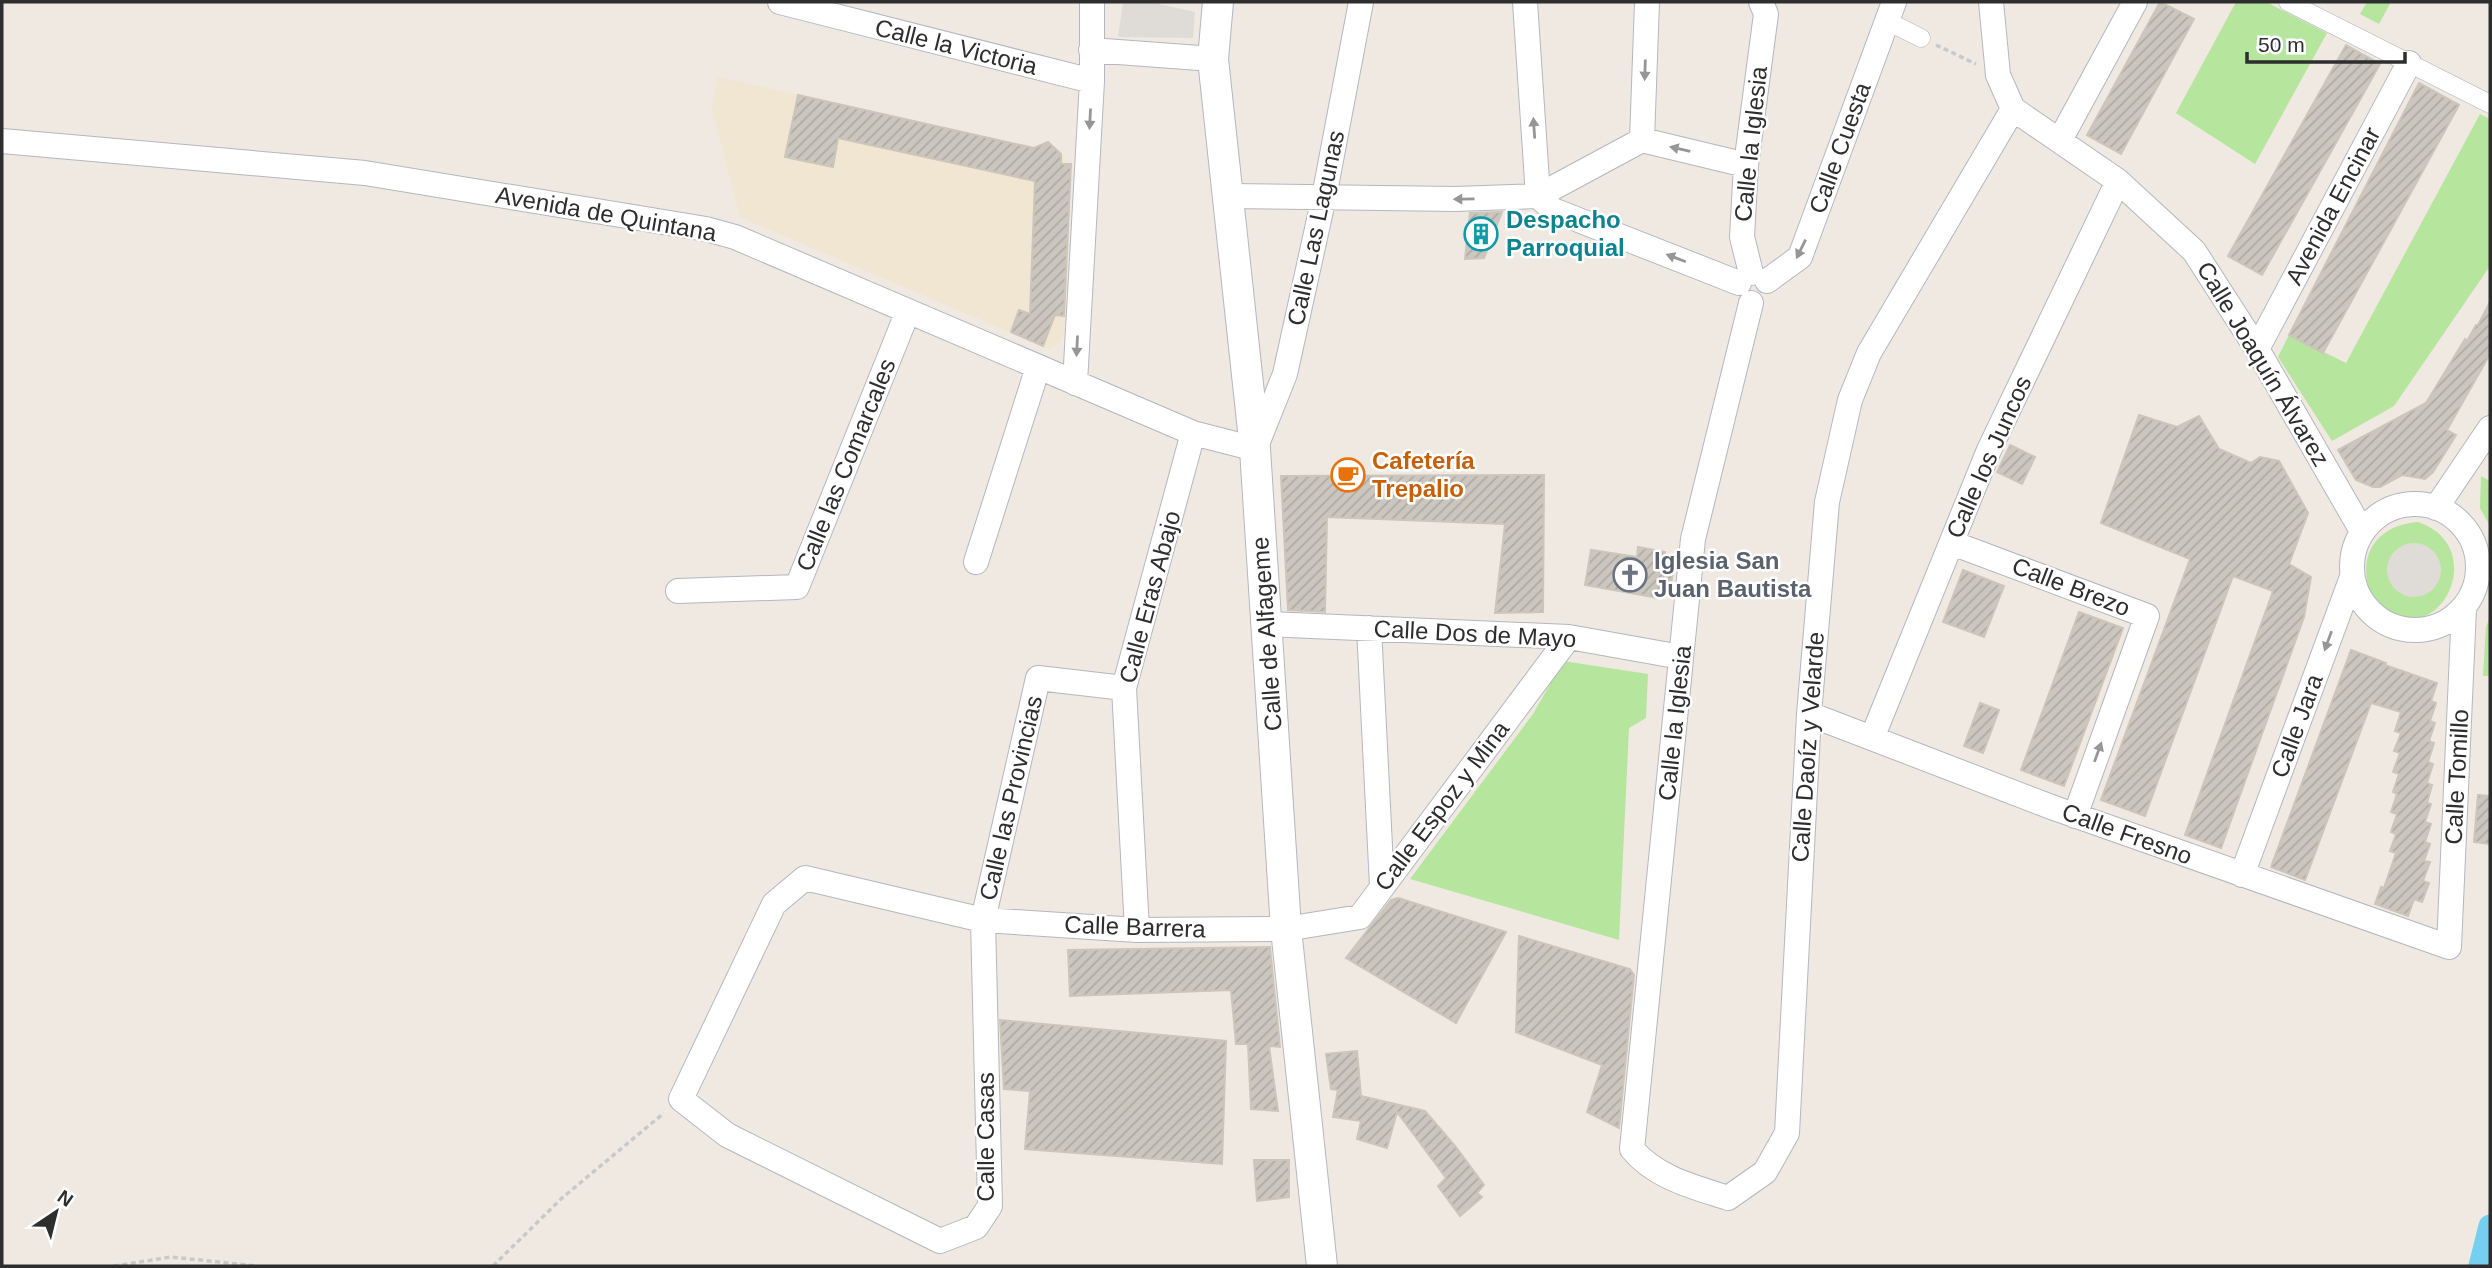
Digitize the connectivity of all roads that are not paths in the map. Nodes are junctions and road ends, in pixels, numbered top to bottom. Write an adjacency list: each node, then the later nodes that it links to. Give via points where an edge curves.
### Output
1 (780, 2): 16 (street, Calle la Victoria)
2 (1092, 2): 13 (street)
3 (1218, 2): 14 (street, Calle de Alfageme)
4 (1361, 2): 26 (street, Calle Las Lagunas)
5 (1525, 2): 25 (street, one-way to 5)
6 (1647, 2): 19 (street, one-way to 19)
7 (1991, 2): 18 (street, via 1998,75)
8 (2135, 2): 20 (street)
9 (2288, 2): 15 (street)
10 (1766, 6): 22 (street, Calle la Iglesia)
11 (1890, 11): 12 (street); 27 (street, Calle Cuesta, one-way to 27, via 1800,257)
12 (1921, 38)
13 (1091, 50): 14 (street); 16 (street)
14 (1213, 59): 24 (street, Calle de Alfageme)
15 (2409, 63): 17 (street); 29 (street, Avenida Encinar)
16 (1092, 81): 31 (street, one-way to 31)
17 (2490, 104)
18 (2013, 109): 20 (street, Calle Joaquín Álvarez); 47 (street, Calle Daoíz y Velarde, via 1868,353 1850,400 1826,502)
19 (1642, 140): 22 (street, one-way to 19); 25 (street)
20 (2060, 140): 23 (street, Calle Joaquín Álvarez)
21 (2, 141): 28 (street, Avenida de Quintana, via 365,173 706,229)
22 (1746, 165): 27 (street, Calle la Iglesia, via 1742,237)
23 (2118, 181): 29 (street, Calle Joaquín Álvarez, via 2194,251); 37 (street, Calle los Juncos, via 1989,450)
24 (1228, 196): 26 (street); 34 (street, Calle de Alfageme)
25 (1538, 196): 26 (street, one-way to 26); 27 (street, one-way to 25, via 1553,211)
26 (1324, 197): 34 (street, Calle Las Lagunas, via 1285,374)
27 (1752, 285): 45 (street, Calle la Iglesia, via 1693,539)
28 (908, 311): 30 (street, Avenida de Quintana); 40 (street, Calle las Comarcales, via 797,587)
29 (2258, 349): 36 (street, Calle Joaquín Álvarez)
30 (1038, 367): 31 (street, Avenida de Quintana); 38 (street)
31 (1075, 383): 33 (street, Avenida de Quintana)
32 (2490, 428): 35 (street)
33 (1193, 433): 34 (street, Avenida de Quintana); 46 (street, Calle Eras Abajo)
34 (1255, 449): 42 (street, Calle de Alfageme)
35 (2436, 508): 36 (street, via 2416,504 2395,507); 41 (street, via 2454,517 2476,549 2475,588)
36 (2362, 531): 39 (street, via 2353,553)
37 (1952, 542): 48 (street, Calle los Juncos); 49 (street, Calle Brezo, one-way to 37, via 2147,616)
38 (976, 562)
39 (2352, 577): 41 (street, via 2360,600 2375,617 2396,628 2420,631 2442,625); 50 (street, Calle Jara, one-way to 50)
40 (678, 592)
41 (2464, 608): 55 (street, Calle Tomillo)
42 (1266, 624): 43 (street, Calle Dos de Mayo); 53 (street, Calle de Alfageme)
43 (1369, 628): 44 (street, Calle Dos de Mayo); 51 (street)
44 (1569, 637): 45 (street, Calle Dos de Mayo); 51 (street, Calle Espoz y Mina)
45 (1681, 657): 57 (street, Calle la Iglesia)
46 (1124, 688): 52 (street, Calle las Provincias, via 1038,678); 54 (street, Calle Eras Abajo)
47 (1808, 713): 48 (street, Calle Fresno); 57 (street, Calle Daoíz y Velarde, via 1787,1133 1765,1172 1728,1198 1681,1183)
48 (1872, 738): 49 (street, Calle Fresno)
49 (2075, 816): 50 (street, Calle Fresno)
50 (2242, 875): 55 (street, Calle Fresno)
51 (1382, 886): 53 (street, Calle Espoz y Mina, via 1360,917)
52 (983, 920): 54 (street, Calle Barrera); 56 (street, Calle Barrera, via 805,878 775,904); 56 (street, Calle Casas, via 990,1206 976,1227 940,1241 727,1135)
53 (1286, 929): 54 (street, Calle Barrera); 58 (street, Calle de Alfageme)
54 (1138, 930)
55 (2449, 947)
56 (681, 1099)
57 (1632, 1149)
58 (1322, 1266)

